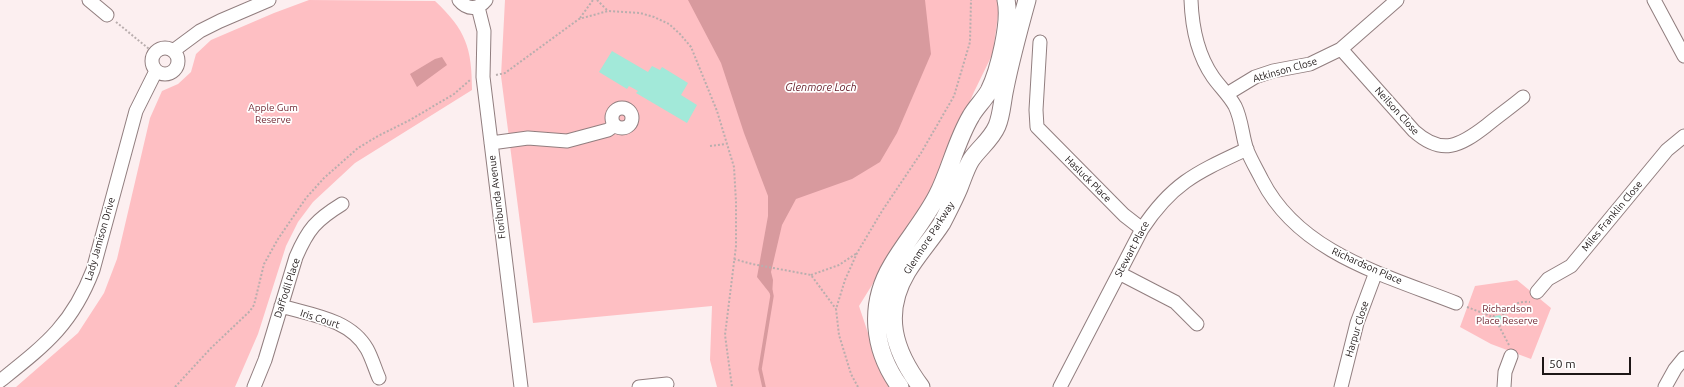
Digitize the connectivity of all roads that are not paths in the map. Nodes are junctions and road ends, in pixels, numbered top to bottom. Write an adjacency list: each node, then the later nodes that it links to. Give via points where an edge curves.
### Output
1 (89, 0): 10 (street)
2 (268, 0): 13 (street, via 220,20)
3 (459, 0): 9 (street, via 468,7)
4 (1006, 0): 38 (main road, Glenmore Parkway, via 1008,14 993,80 970,117 937,195 918,229 891,266 881,291 877,310 879,342 884,360)
5 (1027, 0): 39 (main road, Glenmore Parkway, via 997,125 989,139 972,158 955,198 907,272 898,291 894,316 896,341 902,358)
6 (1191, 0): 16 (street, Richardson Place, via 1193,30 1200,52 1214,78)
7 (1397, 0): 12 (street, Atkinson Close)
8 (1654, 0): 14 (street)
9 (482, 3): 20 (street, Floribunda Avenue, via 483,77)
10 (108, 15)
11 (1040, 42): 23 (street, Hasluck Place, via 1037,127 1124,215)
12 (1341, 49): 16 (street, Atkinson Close, via 1310,64 1255,77); 17 (street, Neilson Close, via 1414,132 1434,144 1448,146 1462,142)
13 (173, 51): 15 (street, via 162,48 154,53 152,60); 15 (street, via 178,58 174,70 163,74)
14 (1684, 56)
15 (156, 70): 33 (street, Lady Jamison Drive, via 134,119 93,270 82,295 70,315 45,344)
16 (1228, 94): 21 (street, Richardson Place, via 1238,112)
17 (1523, 97)
18 (615, 125): 20 (street, via 608,130 567,141 528,138)
19 (1684, 136): 26 (street, Miles Franklin Close, via 1667,150 1571,266 1548,279)
20 (491, 143): 36 (street, Floribunda Avenue)
21 (1247, 149): 23 (street, Stewart Place, via 1205,169 1178,186 1159,204); 24 (street, Richardson Place, via 1270,194 1294,222 1335,253)
22 (342, 204): 28 (street, Daffodil Place, via 323,215 307,234 296,258)
23 (1142, 229): 25 (street, Stewart Place)
24 (1376, 272): 27 (street, Richardson Place); 41 (street, Harpur Close, via 1357,322)
25 (1119, 273): 29 (street, via 1175,302); 40 (street, Stewart Place)
26 (1536, 297)
27 (1456, 303)
28 (281, 306): 32 (street, Iris Court, via 334,322 351,331 368,351); 35 (street, Daffodil Place)
29 (1196, 324)
30 (1511, 356): 42 (street, via 1505,372)
31 (1684, 358): 43 (street)
32 (379, 378)
33 (0, 381)
34 (667, 384): 37 (street)
35 (254, 387)
36 (521, 387)
37 (639, 387)
38 (900, 387)
39 (921, 387)
40 (1060, 387)
41 (1341, 387)
42 (1504, 387)
43 (1665, 387)

